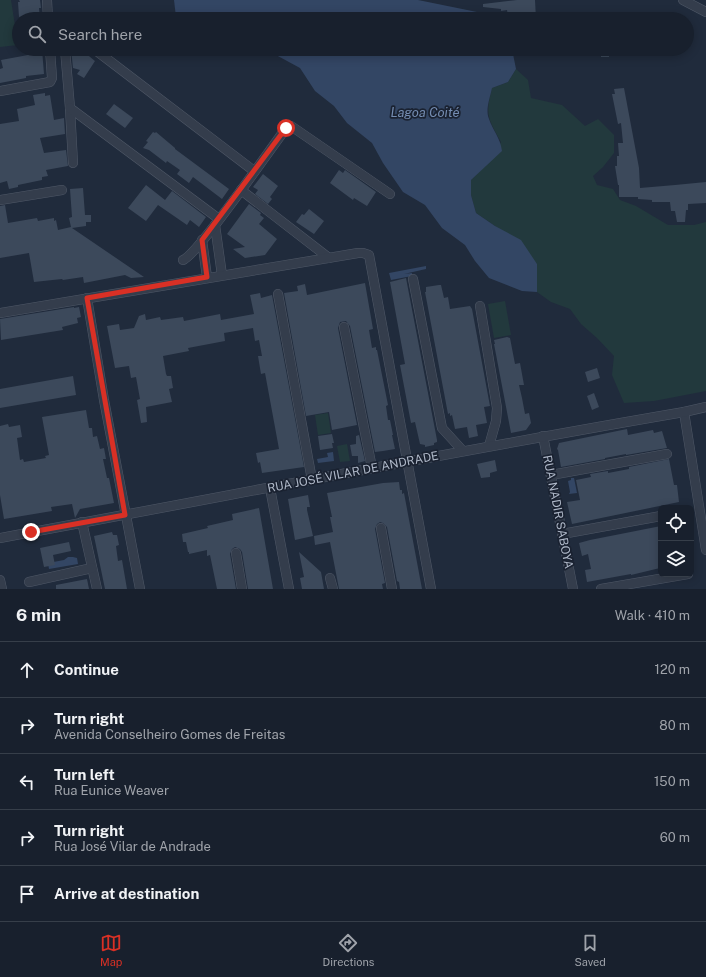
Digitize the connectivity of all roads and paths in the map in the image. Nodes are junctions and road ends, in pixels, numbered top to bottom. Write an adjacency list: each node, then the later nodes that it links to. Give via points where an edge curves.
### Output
1 (47, 0): 3 (street)
2 (683, 0): 4 (street)
3 (48, 12)
4 (706, 12)
5 (50, 56): 8 (street, via 52,80 48,83)
6 (66, 56): 9 (street)
7 (103, 56): 11 (street)
8 (0, 91)
9 (70, 108): 10 (street); 16 (street)
10 (73, 163)
11 (254, 171): 13 (street); 14 (street, via 286,128 291,126)
12 (62, 190): 15 (street)
13 (241, 190): 16 (street); 18 (street)
14 (390, 194)
15 (0, 200)
16 (217, 222): 17 (street); 20 (street)
17 (202, 240): 19 (street, via 189,257); 21 (street)
18 (329, 258): 20 (street); 34 (street, via 363,253 369,255)
19 (183, 260)
20 (222, 275): 21 (street)
21 (207, 277): 24 (street)
22 (413, 279): 32 (street, via 442,428)
23 (278, 294): 37 (street)
24 (87, 298): 26 (street); 39 (street)
25 (480, 306): 31 (street, via 497,408)
26 (0, 313)
27 (344, 327): 35 (street)
28 (706, 407): 29 (street, RUA JOSÉ VILAR DE ANDRADE)
29 (684, 412): 30 (street, RUA JOSÉ VILAR DE ANDRADE); 45 (street)
30 (543, 436): 31 (street, RUA JOSÉ VILAR DE ANDRADE); 36 (street, RUA NADIR SABOYA)
31 (489, 446): 32 (street, RUA JOSÉ VILAR DE ANDRADE)
32 (463, 451): 34 (street, RUA JOSÉ VILAR DE ANDRADE)
33 (666, 454): 36 (street)
34 (408, 462): 35 (street, RUA JOSÉ VILAR DE ANDRADE); 59 (street)
35 (372, 468): 37 (street, RUA JOSÉ VILAR DE ANDRADE)
36 (551, 475): 43 (street, RUA NADIR SABOYA)
37 (312, 480): 38 (street, RUA JOSÉ VILAR DE ANDRADE)
38 (270, 488): 39 (street, RUA JOSÉ VILAR DE ANDRADE); 56 (street)
39 (125, 515): 41 (street, RUA JOSÉ VILAR DE ANDRADE); 54 (street)
40 (658, 517): 43 (street)
41 (82, 522): 44 (street, RUA JOSÉ VILAR DE ANDRADE); 47 (street)
42 (381, 528): 58 (street)
43 (562, 534): 60 (street, RUA NADIR SABOYA)
44 (0, 538)
45 (706, 550)
46 (236, 553): 55 (street)
47 (92, 568): 51 (street); 53 (street)
48 (672, 577): 61 (street)
49 (330, 578): 57 (street)
50 (0, 580): 52 (street)
51 (28, 582)
52 (2, 589)
53 (97, 589)
54 (140, 589)
55 (242, 589)
56 (289, 589)
57 (333, 589)
58 (392, 589)
59 (431, 589)
60 (573, 589)
61 (601, 589)

